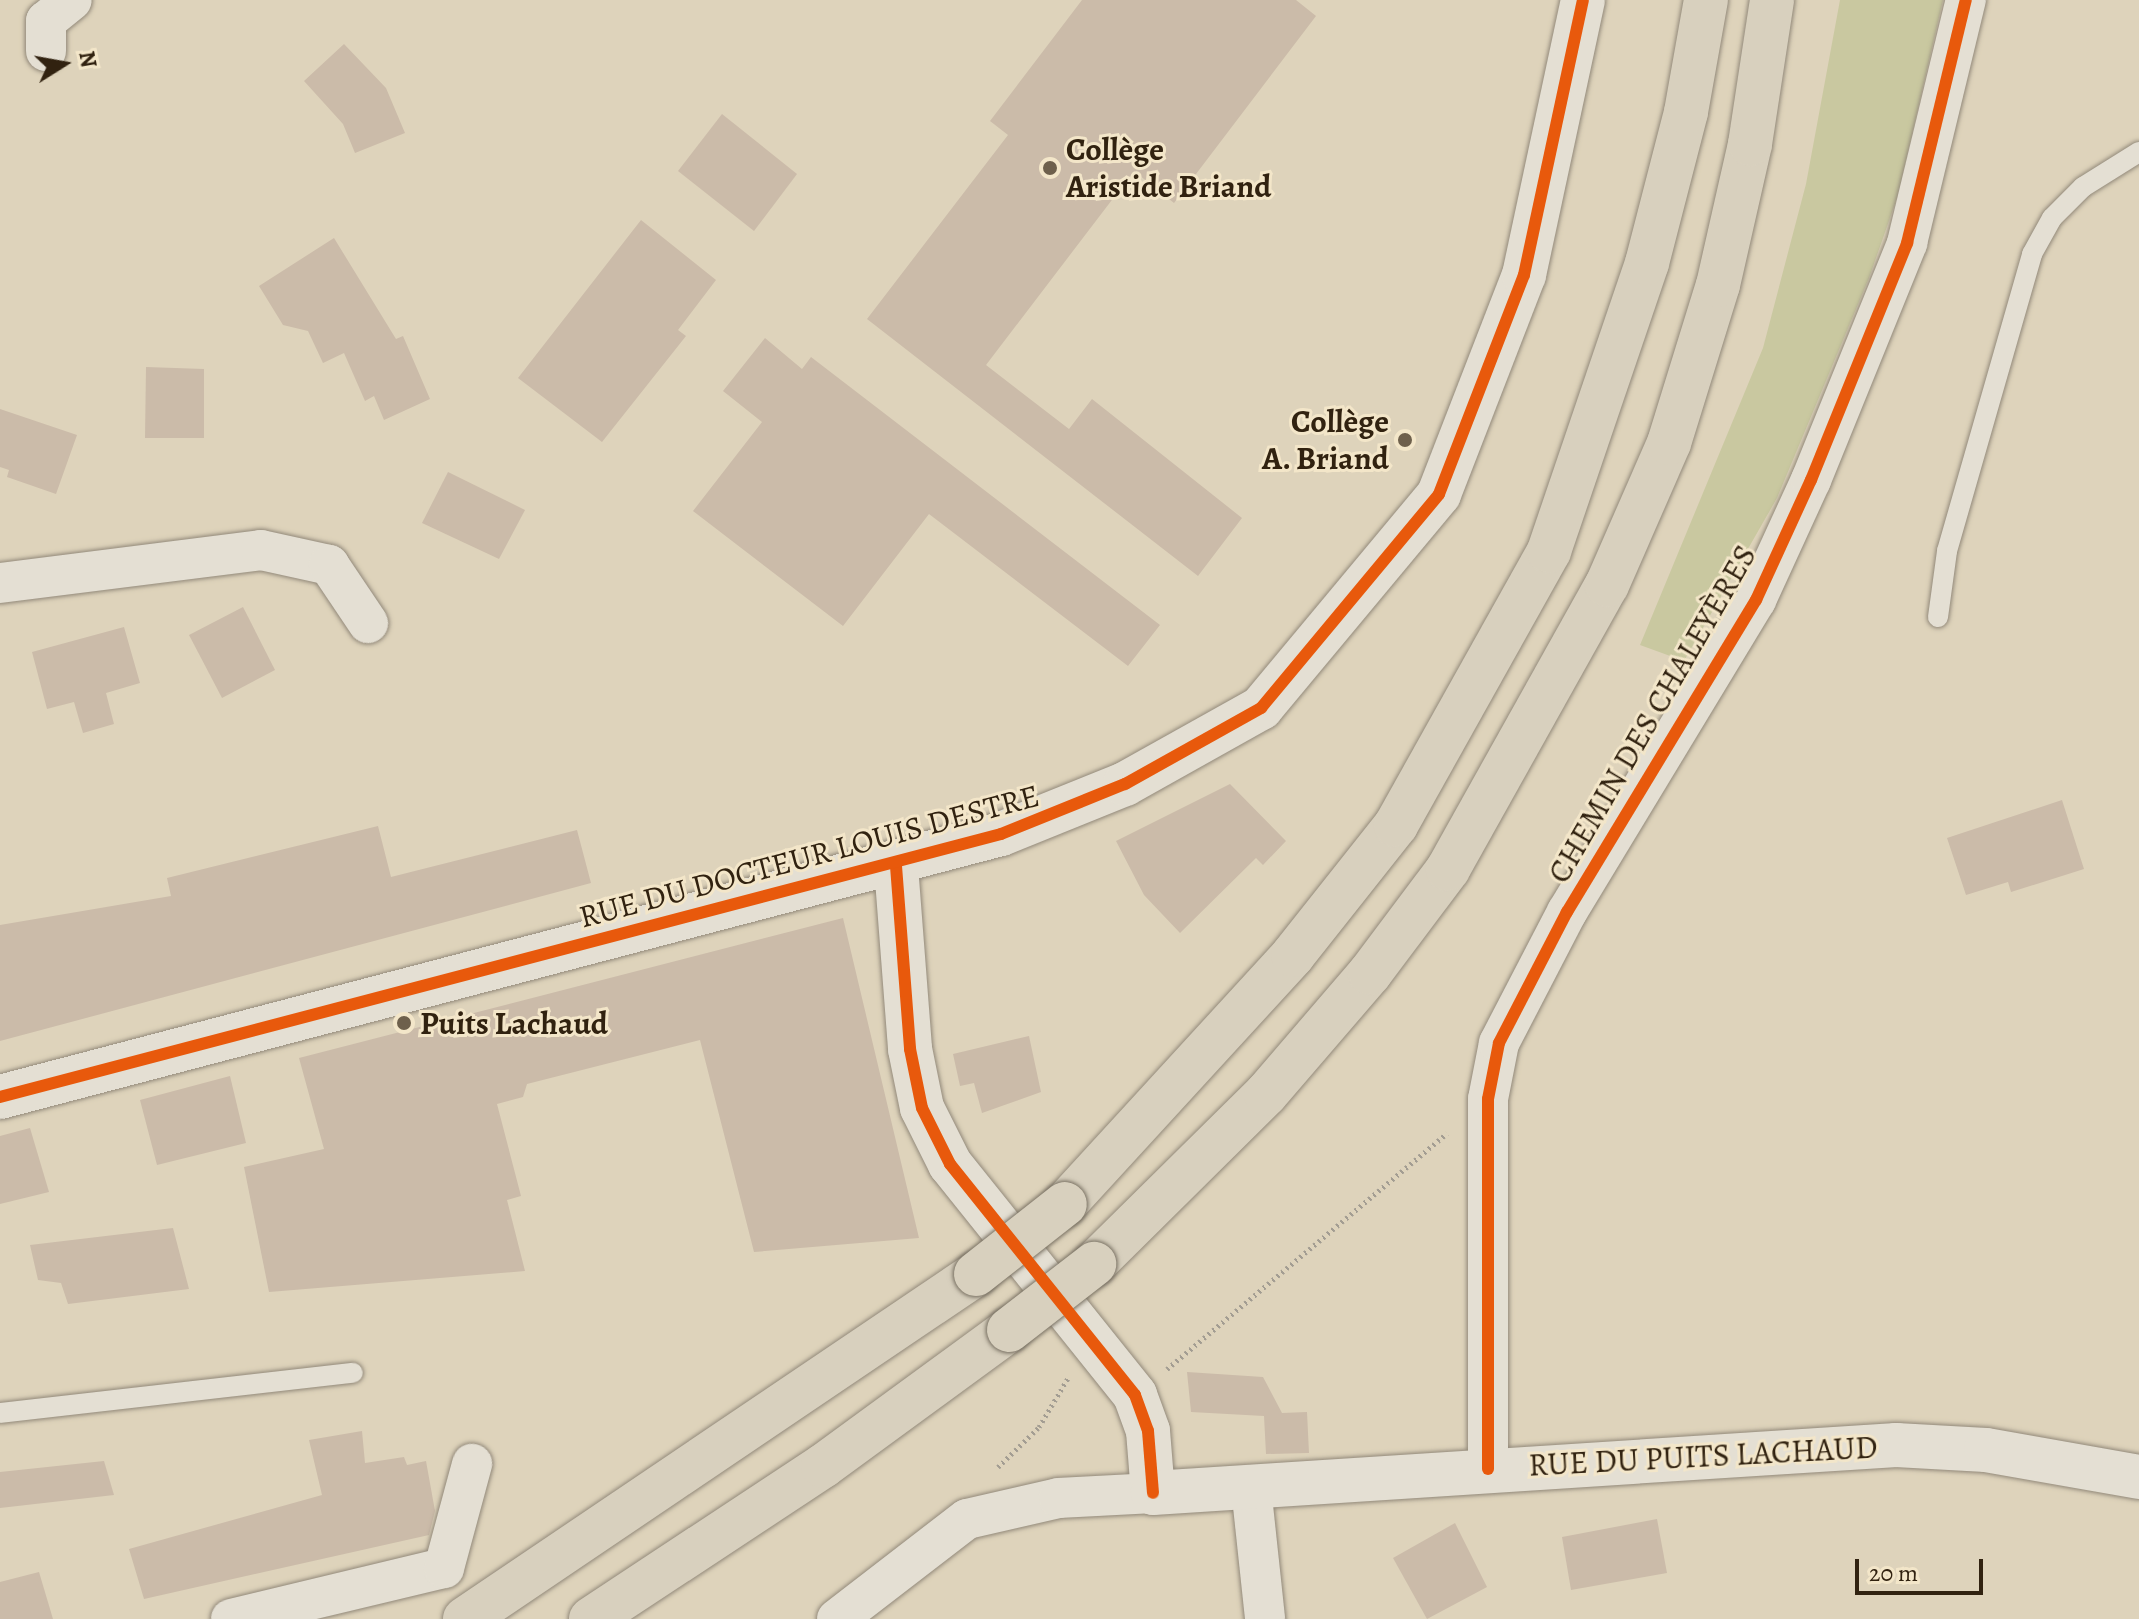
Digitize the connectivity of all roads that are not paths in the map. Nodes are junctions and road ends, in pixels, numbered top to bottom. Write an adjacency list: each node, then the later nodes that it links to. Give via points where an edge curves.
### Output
1 (72, 0): 6 (street, via 46,21)
2 (1583, 0): 11 (street, RUE DU DOCTEUR LOUIS DESTRE, via 1534,238 1475,408 1439,494 1341,618 1261,708 1125,784 1069,811)
3 (1706, 0): 21 (highway, bridge, via 1686,112 1647,263 1549,551 1396,825 1293,955 1065,1204 976,1274)
4 (1772, 0): 22 (highway, bridge, via 1750,144 1718,285 1669,443 1607,585 1448,869 1370,973 1266,1094 1094,1264 823,1466)
5 (1966, 0): 16 (street, CHEMIN DES CHALEYÈRES, via 1907,243 1854,382 1756,600 1523,992 1499,1043 1488,1099)
6 (46, 51)
7 (2139, 152): 9 (lane, via 2083,187 2052,218 2032,254 1947,551)
8 (0, 583): 10 (street, via 261,550 329,565)
9 (1938, 617)
10 (368, 623)
11 (896, 866): 12 (street, RUE DU DOCTEUR LOUIS DESTRE); 19 (street, via 910,1049 922,1108 950,1164 1135,1395 1148,1431)
12 (0, 1097)
13 (353, 1373): 14 (lane)
14 (0, 1413)
15 (472, 1464): 20 (street, via 444,1568)
16 (1488, 1469): 17 (street, RUE DU PUITS LACHAUD, via 1896,1445 1986,1450); 18 (street, RUE DU PUITS LACHAUD)
17 (2139, 1477)
18 (1251, 1487): 19 (street, RUE DU PUITS LACHAUD); 24 (street)
19 (1153, 1493): 23 (street, via 1059,1498 967,1519)
20 (231, 1619)
21 (465, 1619)
22 (591, 1619)
23 (837, 1619)
24 (1265, 1619)

